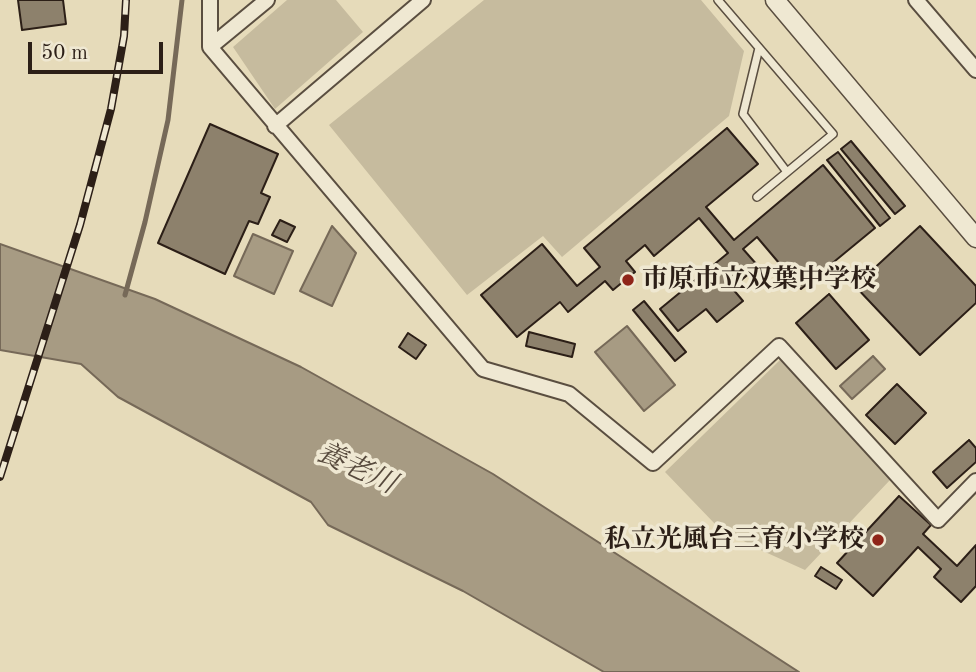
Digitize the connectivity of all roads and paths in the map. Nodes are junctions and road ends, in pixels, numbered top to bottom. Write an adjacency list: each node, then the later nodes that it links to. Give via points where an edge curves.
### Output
1 (210, 0): 7 (street)
2 (267, 0): 7 (street)
3 (424, 0): 10 (street)
4 (718, 0): 8 (lane)
5 (775, 0): 13 (street)
6 (923, 3): 9 (street)
7 (210, 47): 10 (street)
8 (759, 48): 11 (lane, via 743,114); 11 (lane, via 833,134)
9 (976, 70)
10 (275, 126): 14 (street, via 483,369 569,394 653,463 779,346 938,520)
11 (787, 172): 12 (lane)
12 (757, 197)
13 (976, 237)
14 (976, 481)

